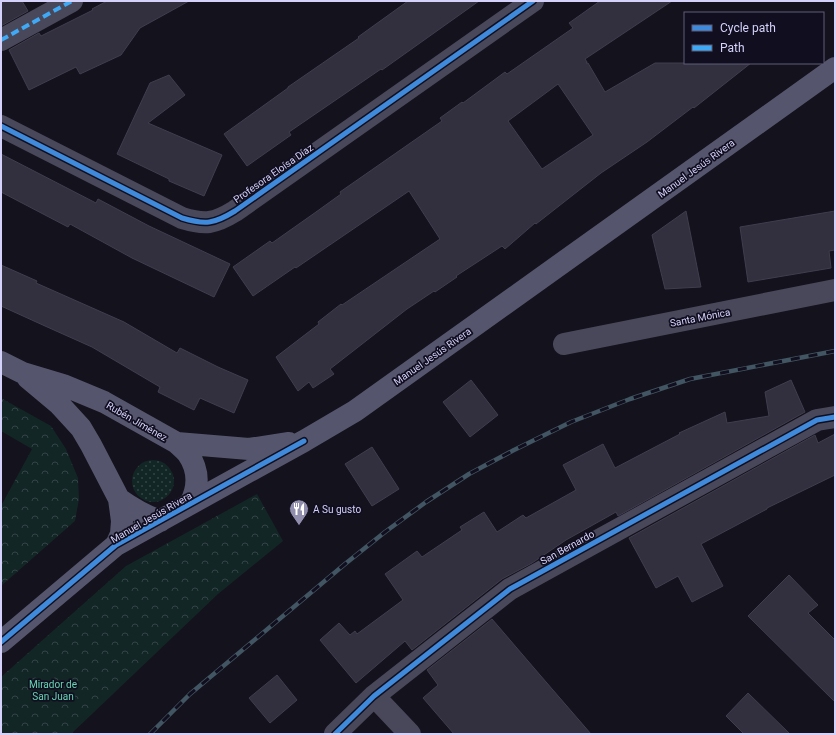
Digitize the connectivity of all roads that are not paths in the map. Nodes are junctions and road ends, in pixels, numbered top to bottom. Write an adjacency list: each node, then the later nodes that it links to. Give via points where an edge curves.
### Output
1 (72, 1): 3 (street)
2 (533, 1): 5 (street, Profesora Eloísa Díaz, via 235,211 210,222 182,218)
3 (1, 40)
4 (835, 68): 11 (main road, Manuel Jesús Rivera, via 355,411)
5 (1, 126)
6 (835, 290): 7 (street, Santa Mónica)
7 (564, 344)
8 (1, 362): 9 (main road, Rubén Jiménez)
9 (23, 373): 12 (main road, Rubén Jiménez, via 63,385 104,402); 13 (main road, Rubén Jiménez, via 59,404 81,428)
10 (835, 416): 18 (street, San Bernardo, via 817,420 510,589)
11 (304, 441): 12 (main road, Rubén Jiménez, via 249,449); 14 (main road, Manuel Jesús Rivera)
12 (176, 443): 14 (main road, via 188,453 195,468 197,483)
13 (119, 499): 15 (main road, via 144,515); 16 (main road, Rubén Jiménez, via 122,521 121,534)
14 (190, 504): 15 (main road, Manuel Jesús Rivera)
15 (160, 521): 16 (main road, Manuel Jesús Rivera)
16 (116, 545): 17 (main road, Manuel Jesús Rivera)
17 (1, 642)
18 (374, 696): 19 (street, San Bernardo); 20 (street)
19 (335, 734)
20 (410, 734)

